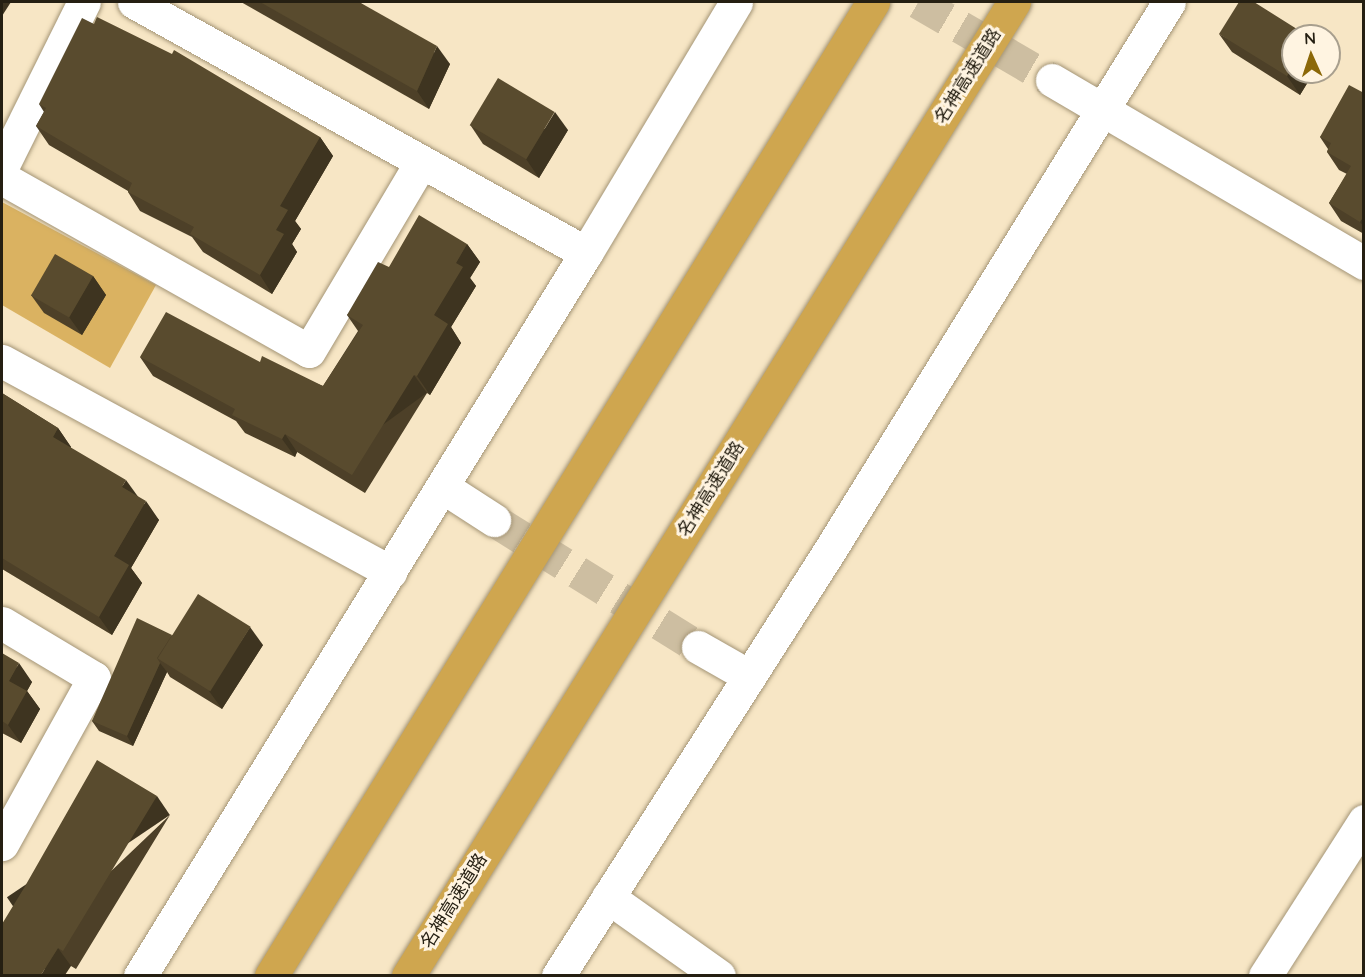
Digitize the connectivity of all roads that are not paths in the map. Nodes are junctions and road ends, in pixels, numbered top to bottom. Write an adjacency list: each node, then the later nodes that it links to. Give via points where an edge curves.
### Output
1 (84, 2): 10 (street)
2 (134, 2): 9 (street)
3 (736, 2): 12 (street)
4 (873, 2): 25 (highway)
5 (1014, 2): 26 (highway, 名神高速道路)
6 (1169, 2): 8 (street)
7 (1053, 80): 8 (street)
8 (1103, 110): 13 (street); 20 (street)
9 (421, 162): 11 (street, via 309,351); 12 (street)
10 (2, 167)
11 (2, 178)
12 (586, 253): 15 (street)
13 (1364, 262)
14 (2, 361): 17 (street)
15 (443, 487): 16 (street); 17 (street)
16 (494, 520)
17 (390, 572): 24 (street)
18 (2, 623): 22 (street, via 94,678)
19 (698, 647): 20 (street)
20 (749, 676): 23 (street)
21 (1364, 821): 29 (street)
22 (2, 844)
23 (608, 897): 27 (street); 28 (street)
24 (140, 975)
25 (271, 975)
26 (408, 975)
27 (558, 975)
28 (719, 975)
29 (1265, 975)

